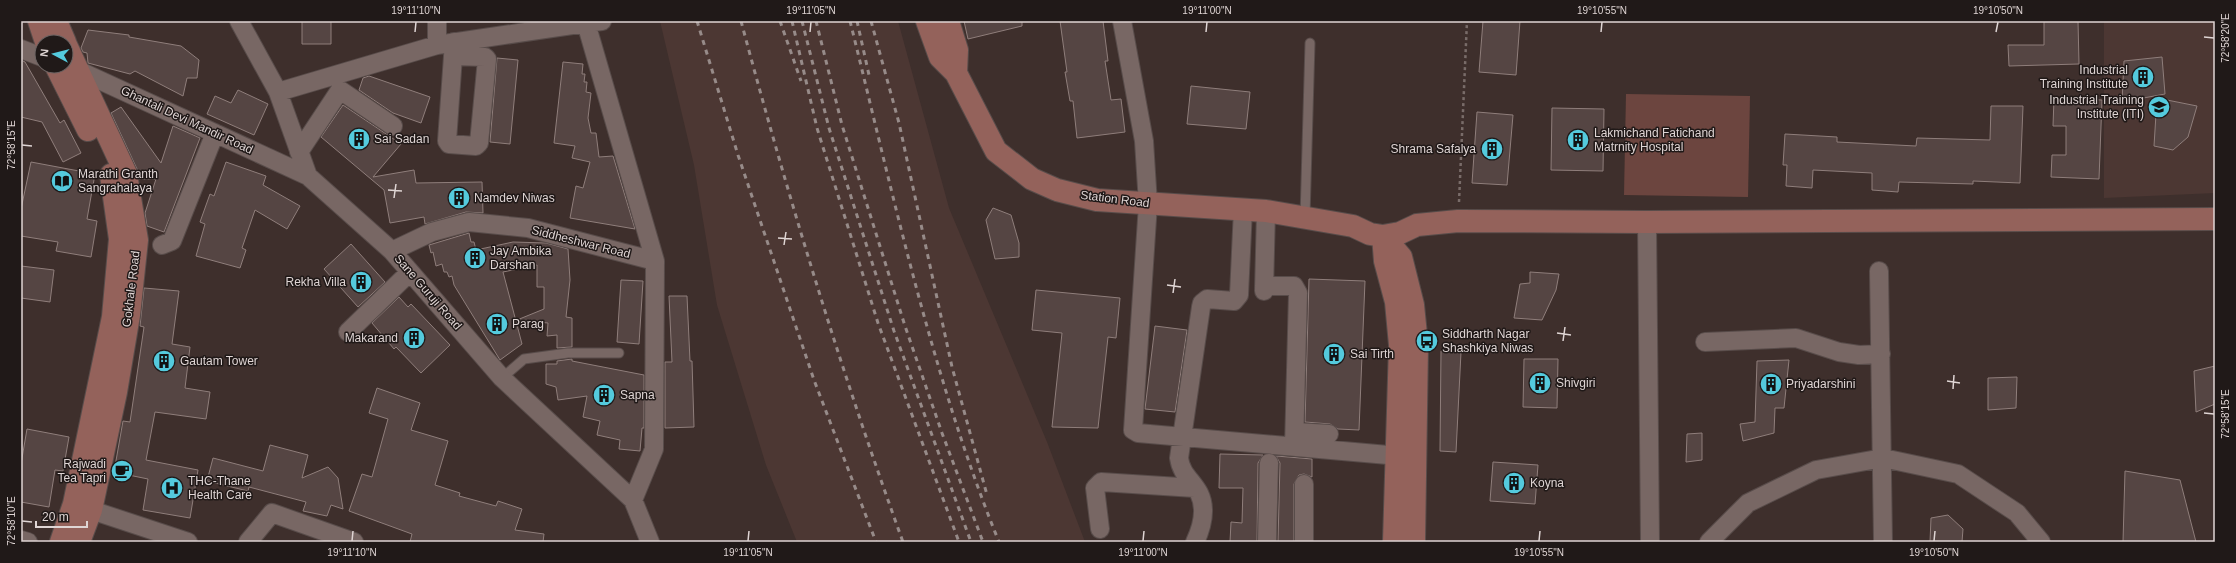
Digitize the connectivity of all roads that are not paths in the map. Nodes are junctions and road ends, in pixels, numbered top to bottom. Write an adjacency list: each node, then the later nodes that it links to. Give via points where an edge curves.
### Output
1 (39, 21): 9 (main road)
2 (56, 21): 10 (main road)
3 (239, 21): 19 (street, Sane Guruji Road)
4 (437, 21): 12 (street)
5 (927, 21): 17 (main road, via 940,57)
6 (948, 21): 17 (main road, Station Road, via 957,50)
7 (1122, 21): 24 (street, via 1144,142)
8 (594, 22): 14 (street); 33 (street)
9 (43, 34)
10 (62, 34)
11 (1310, 42): 27 (lane)
12 (437, 45): 14 (street); 19 (street)
13 (21, 49): 15 (street)
14 (454, 49): 14 (street, via 447,141 449,144 476,146 479,143 487,59)
15 (34, 54)
16 (74, 71): 21 (street, Ghantali Devi Mandir Road)
17 (956, 73): 24 (main road, Station Road, via 996,151 1032,179 1057,190 1097,200)
18 (70, 74): 50 (main road, Gokhale Road, via 126,174 129,315 116,392)
19 (278, 92): 22 (street, Sane Guruji Road)
20 (392, 126): 22 (street, via 340,90)
21 (215, 133): 23 (street, Ghantali Devi Mandir Road); 31 (street, via 172,241)
22 (299, 152): 23 (street, Sane Guruji Road)
23 (308, 176): 32 (street, Sane Guruji Road)
24 (1148, 204): 25 (main road, Station Road); 42 (street, via 1133,430 1138,433)
25 (1243, 209): 26 (main road, Station Road); 42 (street, via 1239,296 1234,301 1207,299 1202,303)
26 (1266, 211): 27 (main road, Station Road); 43 (street, via 1264,288 1294,286 1298,293)
27 (1305, 218): 30 (main road, Station Road, via 1353,226 1370,234)
28 (2215, 219): 29 (main road)
29 (1647, 222): 30 (main road, via 1458,221 1417,225 1400,233); 65 (street)
30 (1383, 236): 44 (main road, via 1385,261 1408,345)
31 (162, 245)
32 (392, 251): 33 (street, Siddheshwar Road, via 432,232 469,222 528,228); 35 (street, Sane Guruji Road)
33 (655, 261): 49 (street, via 654,449)
34 (1879, 271): 39 (street)
35 (410, 272): 36 (street); 40 (street, Sane Guruji Road)
36 (348, 332)
37 (1705, 342): 39 (street, via 1796,338 1840,352 1859,355)
38 (619, 353): 40 (lane, via 568,353 524,359)
39 (1881, 354): 45 (street)
40 (502, 378): 49 (street, Sane Guruji Road)
41 (1329, 434): 43 (street)
42 (1182, 437): 43 (street); 48 (street, via 1180,465)
43 (1294, 440): 44 (street)
44 (1406, 457): 63 (main road); 64 (main road)
45 (1883, 458): 66 (street, via 1816,470 1748,503); 67 (street); 68 (street, via 1958,474 2017,513)
46 (1270, 463): 61 (street)
47 (1304, 484): 62 (street)
48 (1195, 488): 51 (street, via 1101,482 1095,488); 60 (street, via 1202,504 1203,523)
49 (633, 500): 59 (street, Sane Guruji Road)
50 (83, 507): 54 (main road, Gokhale Road); 55 (main road, Gokhale Road); 56 (street)
51 (1100, 529)
52 (21, 540): 53 (street)
53 (28, 542)
54 (61, 542)
55 (79, 542)
56 (188, 542)
57 (248, 542): 58 (street, via 272,513)
58 (354, 542)
59 (650, 542)
60 (1195, 542)
61 (1267, 542)
62 (1304, 542)
63 (1394, 542)
64 (1414, 542)
65 (1650, 542)
66 (1709, 542)
67 (1883, 542)
68 (2041, 542)

